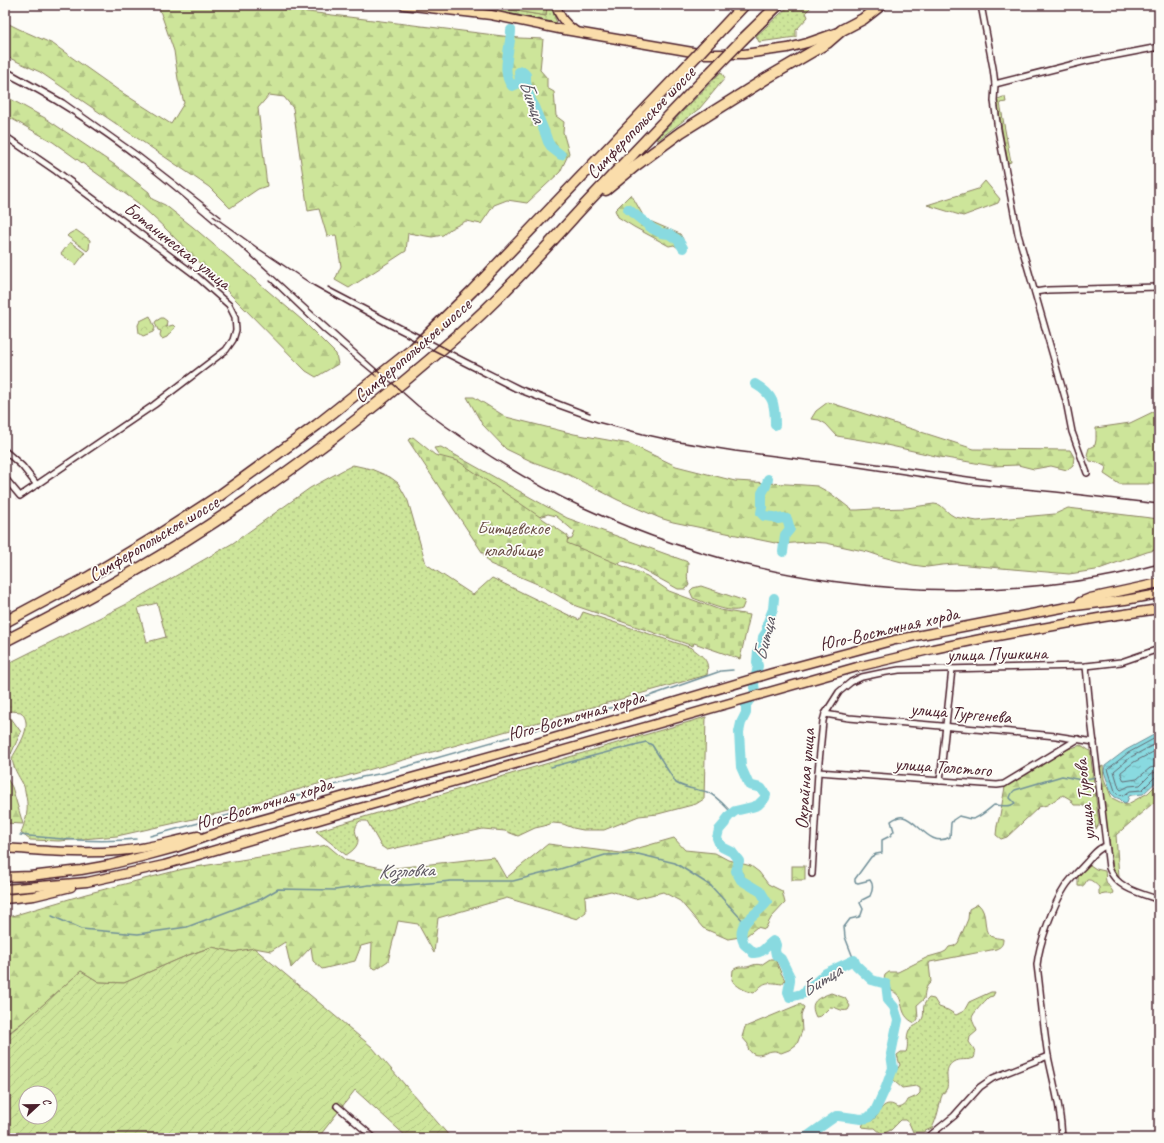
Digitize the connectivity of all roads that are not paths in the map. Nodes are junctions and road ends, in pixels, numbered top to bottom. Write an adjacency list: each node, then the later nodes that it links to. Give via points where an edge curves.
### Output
1 (404, 5): 11 (main road, via 491,16)
2 (556, 5): 11 (main road, via 562,20)
3 (744, 5): 12 (highway)
4 (749, 5): 12 (main road, Симферопольское шоссе)
5 (778, 5): 16 (highway, Симферопольское шоссе, bridge, via 742,39)
6 (881, 5): 9 (highway)
7 (886, 5): 9 (highway)
8 (981, 5): 14 (street)
9 (863, 19): 10 (highway)
10 (842, 30): 11 (main road, via 788,48 724,55 684,51); 16 (highway, via 827,43 681,132 613,184)
11 (575, 32)
12 (715, 36): 27 (highway, Симферопольское шоссе, bridge, via 472,291 413,349 290,446 219,496 87,578)
13 (1159, 47): 14 (street, via 1086,61)
14 (995, 84): 18 (street, via 994,101 1005,171 1018,234)
15 (5, 136): 22 (street, Ботаническая улица, via 194,274 229,305 235,317 236,330 226,350 165,397)
16 (551, 242): 28 (highway, Симферопольское шоссе, via 474,321 327,443 177,546)
17 (1159, 287): 18 (street)
18 (1035, 292): 20 (street, via 1066,401 1072,432)
19 (5, 451): 22 (street, via 22,466)
20 (1087, 473)
21 (5, 478): 22 (street, Ботаническая улица, via 20,496)
22 (37, 485)
23 (1159, 583): 25 (main road, via 1090,598)
24 (1159, 594): 25 (main road, Юго-Восточная хорда)
25 (1067, 607): 39 (main road, Юго-Восточная хорда, via 894,640 811,662 530,745)
26 (1159, 609): 44 (main road, Юго-Восточная хорда, via 933,649 857,667 164,865)
27 (5, 622)
28 (5, 641)
29 (1159, 649): 30 (street, улица Пушкина, via 1121,662)
30 (1086, 666): 31 (street, улица Пушкина); 36 (street, улица Турова)
31 (952, 669): 32 (street, улица Пушкина, via 881,673 850,682); 34 (street)
32 (839, 692): 33 (street, Окрайная улица)
33 (825, 714): 34 (street, улица Тургенева); 37 (street, Окрайная улица)
34 (946, 726): 35 (street, улица Тургенева); 38 (street)
35 (1078, 739): 36 (street, улица Тургенева); 38 (street, улица Толстого, via 1004,784)
36 (1094, 742): 40 (street, улица Турова)
37 (818, 772): 38 (street, улица Толстого); 42 (street, Окрайная улица)
38 (940, 781)
39 (222, 831): 41 (main road, via 121,851); 43 (main road, Юго-Восточная хорда, via 175,848 110,865 59,873)
40 (1106, 846): 47 (street, улица Турова, via 1109,868 1116,880); 48 (street, via 1090,858 1065,888 1056,903 1038,955)
41 (5, 848)
42 (812, 874)
43 (5, 877)
44 (87, 882): 45 (main road, Юго-Восточная хорда); 46 (main road, via 47,893)
45 (5, 888)
46 (5, 899)
47 (1158, 899)
48 (1048, 1056): 51 (street, via 993,1078); 52 (street, via 1061,1118)
49 (337, 1106): 50 (street)
50 (374, 1138)
51 (927, 1138)
52 (1062, 1138)

